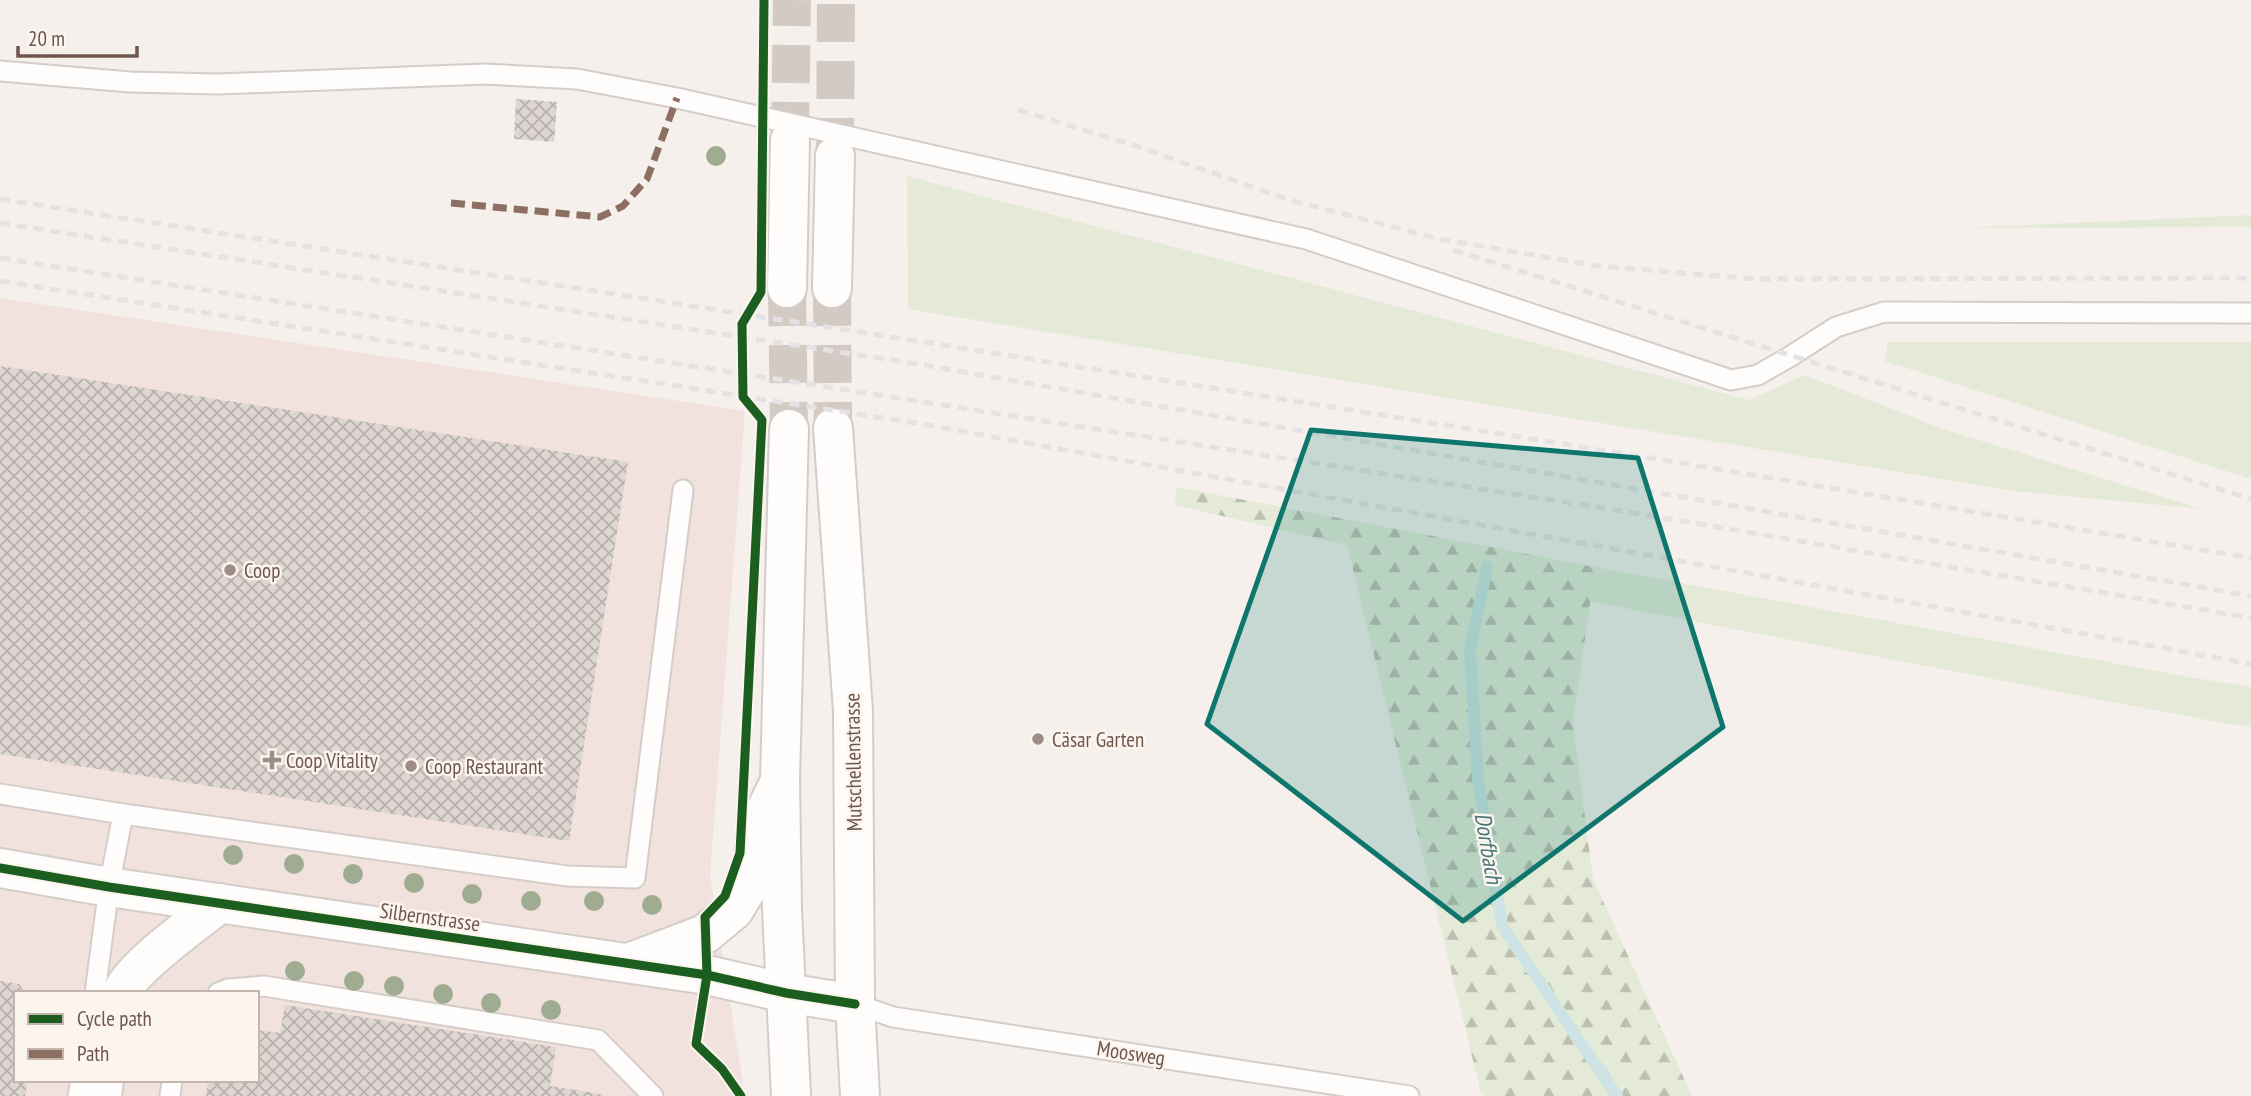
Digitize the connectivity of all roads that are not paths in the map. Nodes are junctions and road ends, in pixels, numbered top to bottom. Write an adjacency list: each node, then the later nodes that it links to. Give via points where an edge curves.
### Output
1 (0, 71): 6 (lane, via 219,84 485,74 577,79 1306,239 1731,380 1758,375 1836,327 1884,312)
2 (790, 140): 4 (main road)
3 (835, 156): 5 (main road)
4 (787, 288)
5 (832, 288)
6 (2251, 313)
7 (833, 428): 21 (main road, Mutschellenstrasse, via 853,711)
8 (789, 429): 10 (main road)
9 (683, 490): 12 (lane, via 635,878 567,876)
10 (780, 781): 16 (main road, via 756,830 752,880 734,910 705,934); 20 (main road)
11 (0, 794): 12 (lane)
12 (123, 814): 14 (lane)
13 (0, 868): 14 (main road, Silbernstrasse)
14 (109, 887): 15 (main road, Silbernstrasse); 17 (lane)
15 (220, 903): 16 (main road, Silbernstrasse); 18 (main road, via 142,967)
16 (628, 964): 20 (main road, Silbernstrasse)
17 (95, 991)
18 (123, 991)
19 (223, 991): 22 (lane, via 264,986 598,1040)
20 (786, 993): 21 (main road, Silbernstrasse); 23 (main road)
21 (855, 1004): 24 (main road, Mutschellenstrasse); 25 (lane, Moosweg, via 893,1017)
22 (653, 1096)
23 (792, 1096)
24 (860, 1096)
25 (1409, 1096)

